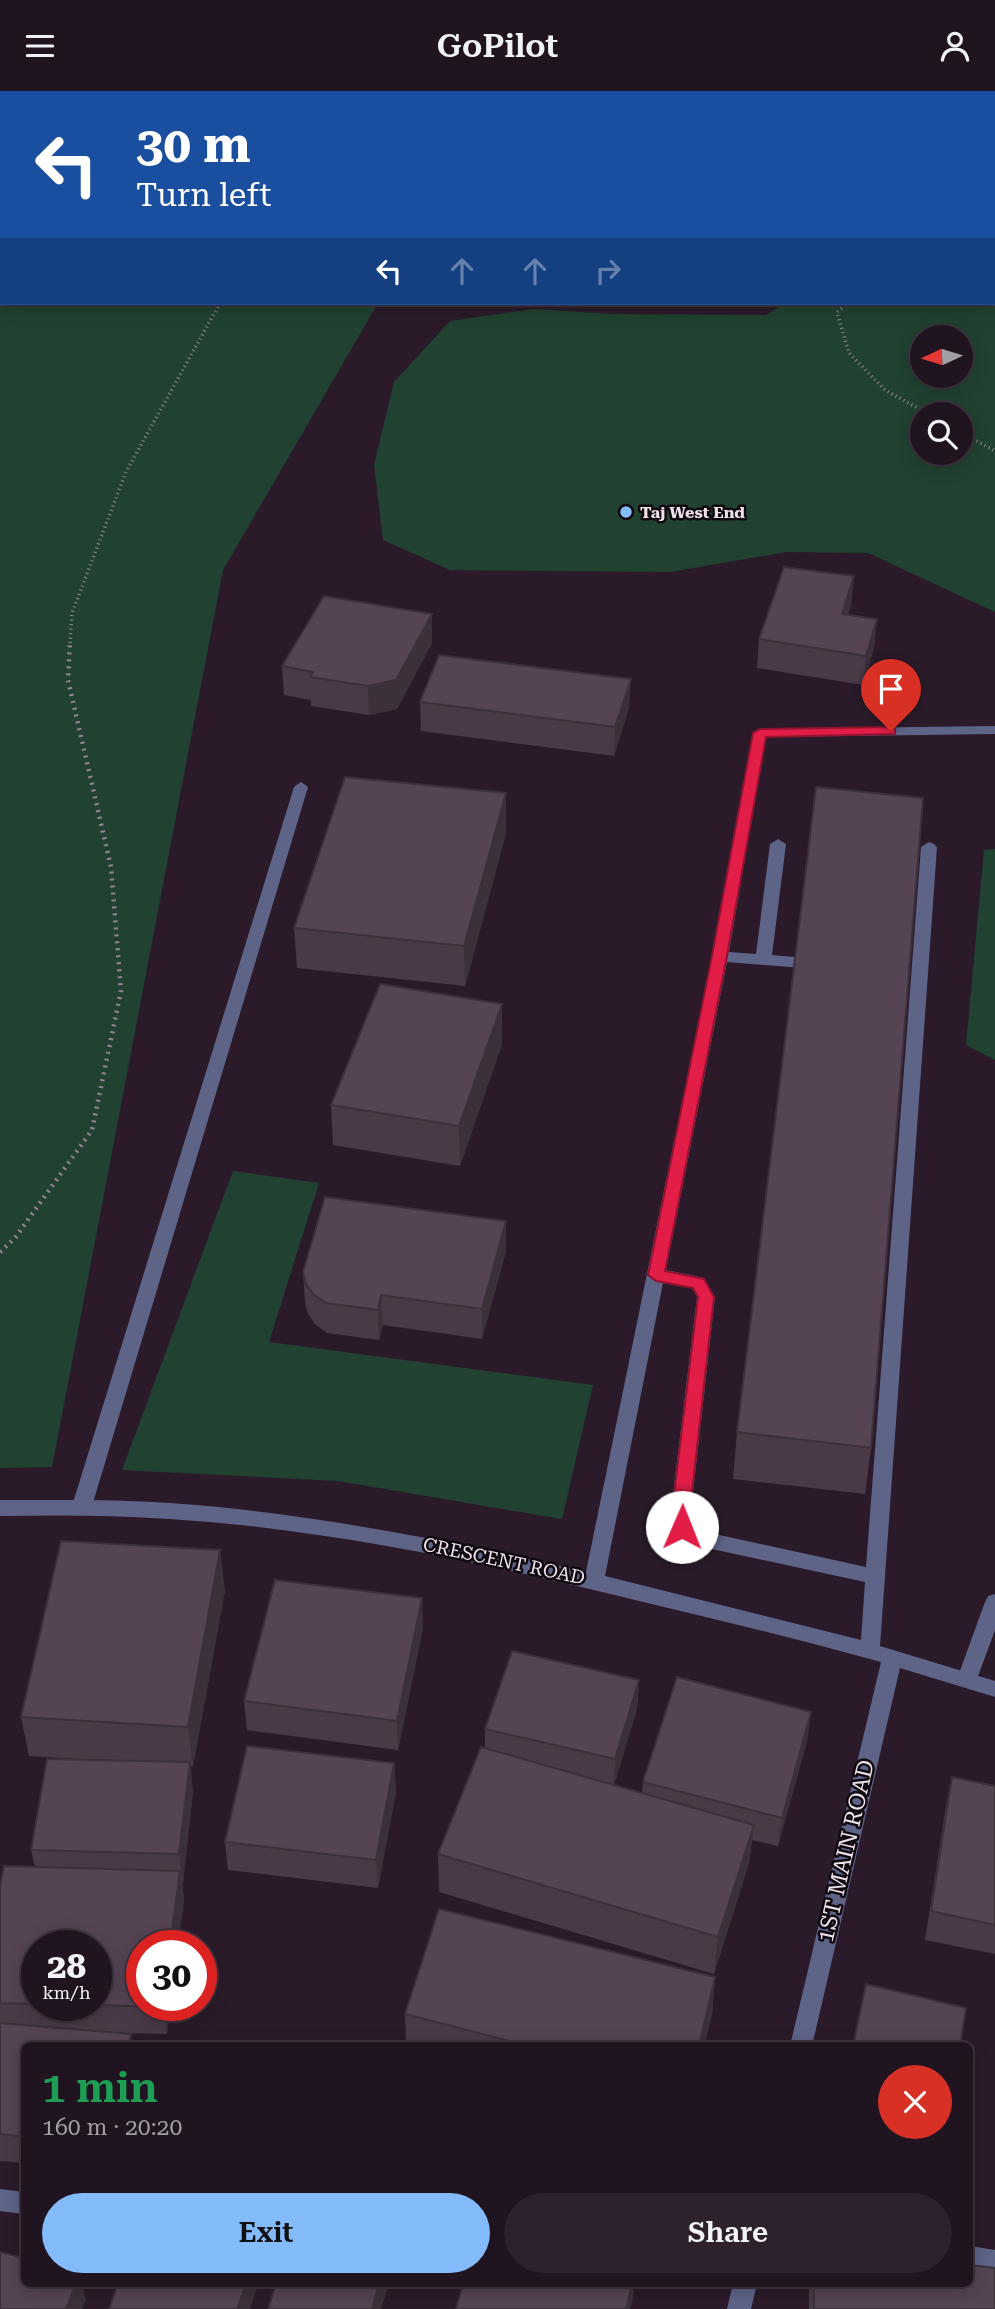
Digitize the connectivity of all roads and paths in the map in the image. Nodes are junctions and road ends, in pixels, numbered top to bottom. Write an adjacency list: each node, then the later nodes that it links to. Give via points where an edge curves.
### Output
1 (219, 305): 13 (path, via 126,472 72,613 68,680 111,867 121,991 92,1130 15,1238)
2 (846, 305): 3 (path, via 837,312 849,353 885,390)
3 (910, 404)
4 (973, 439): 5 (path)
5 (995, 451)
6 (995, 730): 10 (street, via 760,733)
7 (301, 787): 15 (street)
8 (778, 844): 11 (street)
9 (929, 847): 17 (street, via 914,973)
10 (720, 956): 11 (street); 14 (street)
11 (763, 960): 12 (street)
12 (829, 965)
13 (0, 1252)
14 (656, 1275): 17 (street, via 698,1283 706,1297 682,1527 698,1538); 18 (street)
15 (82, 1506): 16 (street, CRESCENT ROAD); 18 (street, CRESCENT ROAD, via 323,1526 456,1549)
16 (0, 1507)
17 (877, 1577): 20 (street)
18 (594, 1581): 20 (street, CRESCENT ROAD)
19 (995, 1602): 22 (street)
20 (870, 1650): 21 (street, CRESCENT ROAD)
21 (892, 1657): 22 (street, CRESCENT ROAD); 24 (street, 1ST MAIN ROAD)
22 (967, 1679): 23 (street, CRESCENT ROAD)
23 (995, 1689)
24 (802, 2042)
25 (0, 2200): 26 (street)
26 (21, 2203)
27 (973, 2258): 28 (street)
28 (995, 2262)
29 (744, 2287): 30 (street)
30 (739, 2309)

